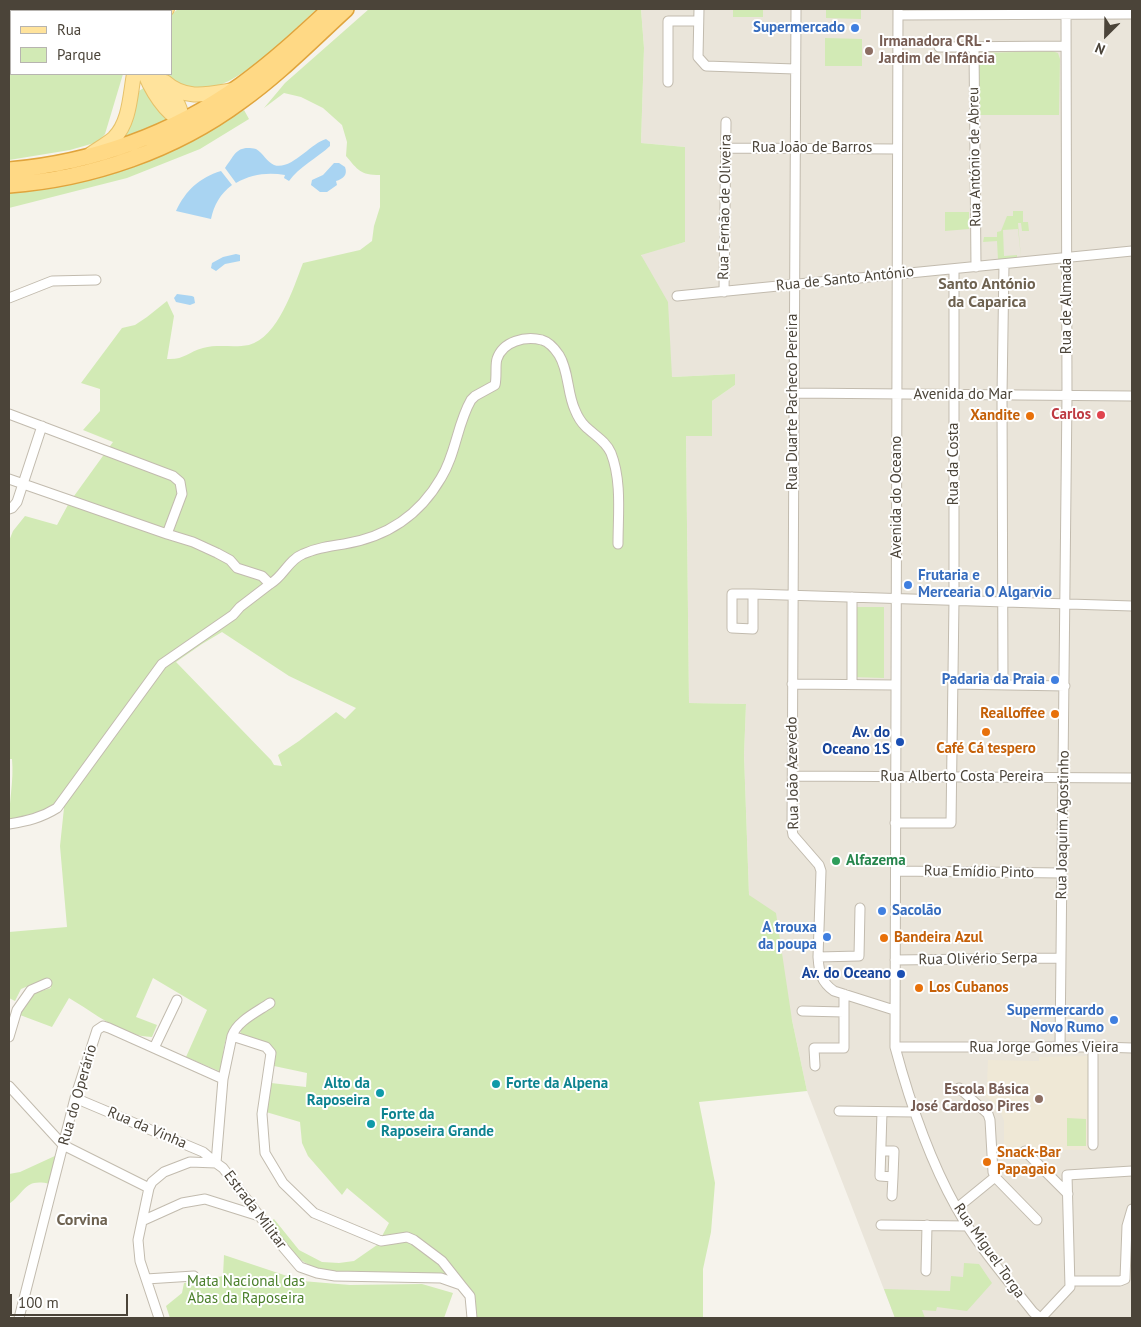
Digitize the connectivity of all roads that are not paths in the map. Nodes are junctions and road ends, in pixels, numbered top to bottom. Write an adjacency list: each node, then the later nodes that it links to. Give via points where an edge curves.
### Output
1 (330, 9): 16 (highway, via 268,65)
2 (346, 9): 19 (highway, via 256,90)
3 (699, 9): 8 (street)
4 (796, 9): 12 (street, Rua Duarte Pacheco Pereira)
5 (1066, 11): 6 (street); 7 (street); 9 (street, Rua de Almada)
6 (898, 12): 24 (street, Avenida do Oceano)
7 (1132, 14)
8 (698, 22): 12 (street, via 698,57 706,66); 15 (street, via 668,21)
9 (1066, 46): 10 (street); 29 (street, Rua de Almada)
10 (974, 47): 11 (street); 31 (street, Rua António de Abreu)
11 (939, 48)
12 (796, 69): 23 (street, Rua Duarte Pacheco Pereira)
13 (134, 75): 17 (main road)
14 (152, 76): 16 (main road, via 188,94 206,95); 17 (main road, via 137,87); 18 (main road, via 170,114)
15 (668, 82)
16 (235, 89): 18 (highway)
17 (130, 99): 25 (main road, via 119,132)
18 (181, 115): 19 (main road, via 189,125 199,125); 21 (main road, via 177,130); 25 (highway, via 135,142)
19 (218, 117): 21 (highway)
20 (726, 122): 22 (street, Rua Fernão de Oliveira)
21 (161, 147): 27 (highway, via 87,172)
22 (726, 148): 23 (street, Rua João de Barros); 36 (street, Rua Fernão de Oliveira)
23 (795, 148): 24 (street, Rua João de Barros); 35 (street, Rua Duarte Pacheco Pereira)
24 (898, 149): 33 (street, Avenida do Oceano)
25 (88, 156): 26 (highway)
26 (9, 170)
27 (9, 185)
28 (1132, 252): 29 (street, Rua de Santo António)
29 (1067, 258): 30 (street, Rua de Santo António); 43 (street, Rua de Almada)
30 (1004, 264): 31 (street, Rua de Santo António); 42 (street)
31 (976, 267): 32 (street, Rua de Santo António)
32 (954, 269): 33 (street, Rua de Santo António); 41 (street, Rua da Costa)
33 (897, 274): 35 (street, Rua de Santo António); 40 (street, Avenida do Oceano)
34 (96, 280): 38 (street, via 52,281)
35 (794, 284): 36 (street, Rua de Santo António); 39 (street, Rua Duarte Pacheco Pereira)
36 (724, 292): 37 (street, Rua de Santo António)
37 (677, 296)
38 (9, 298)
39 (793, 393): 40 (street, Avenida do Mar); 54 (street, Rua Duarte Pacheco Pereira)
40 (897, 394): 41 (street, Avenida do Mar); 56 (street, Avenida do Oceano)
41 (954, 395): 42 (street, Avenida do Mar); 57 (street, Rua da Costa)
42 (1002, 395): 43 (street, Avenida do Mar); 58 (street)
43 (1067, 396): 44 (street, Avenida do Mar); 59 (street, Rua de Almada)
44 (1132, 396)
45 (9, 414): 46 (street)
46 (42, 426): 48 (street); 50 (street, via 173,476 180,482 182,494)
47 (9, 479): 48 (street)
48 (23, 484): 49 (street, via 17,502); 50 (street)
49 (9, 509)
50 (167, 534): 52 (street, via 217,553 237,568 262,576)
51 (618, 544): 52 (street, via 616,474 610,453 574,409 560,356 542,340 527,339 510,342 501,351 496,360 495,385 471,400 442,477 415,510 400,524 381,534 302,554)
52 (270, 584): 73 (street, via 233,615 162,664 57,808 32,820)
53 (753, 594): 53 (street, via 732,594 732,628 753,628); 54 (street)
54 (792, 596): 55 (street); 61 (street, Rua João Azevedo)
55 (852, 597): 56 (street); 62 (street)
56 (896, 598): 57 (street); 64 (street, Avenida do Oceano)
57 (954, 600): 58 (street); 63 (street, Rua da Costa)
58 (1004, 602): 59 (street); 65 (street)
59 (1065, 603): 60 (street); 66 (street, Rua Joaquim Agostinho)
60 (1132, 606)
61 (792, 684): 62 (street); 67 (street, Rua João Azevedo)
62 (852, 684): 64 (street)
63 (952, 684): 65 (street); 69 (street, Rua da Costa)
64 (895, 685): 68 (street, Avenida do Oceano)
65 (1003, 685): 66 (street)
66 (1065, 686): 70 (street, Rua Joaquim Agostinho)
67 (793, 776): 68 (street, Rua Alberto Costa Pereira); 77 (street, Rua João Azevedo, via 792,835 819,864 820,870)
68 (895, 777): 69 (street, Rua Alberto Costa Pereira); 72 (street, Avenida do Oceano)
69 (951, 777): 70 (street, Rua Alberto Costa Pereira); 72 (street, Rua da Costa, via 951,823)
70 (1063, 777): 71 (street, Rua Alberto Costa Pereira); 75 (street, Rua Joaquim Agostinho)
71 (1132, 778)
72 (896, 823): 74 (street, Avenida do Oceano)
73 (9, 824)
74 (896, 871): 75 (street, Rua Emídio Pinto); 79 (street, Avenida do Oceano)
75 (1061, 873): 78 (street, Rua Joaquim Agostinho)
76 (860, 908): 77 (street, via 859,956)
77 (818, 957): 81 (street, Rua João Azevedo, via 822,980)
78 (1061, 958): 79 (street, Rua Olivério Serpa); 90 (street, Rua Joaquim Agostinho)
79 (895, 960): 84 (street, Avenida do Oceano)
80 (47, 983): 88 (street, via 31,990 17,1010)
81 (844, 994): 84 (street, Rua João Azevedo); 86 (street)
82 (177, 1000): 92 (street)
83 (270, 1004): 87 (street, via 239,1025)
84 (894, 1010): 89 (street, Rua Miguel Torga)
85 (802, 1011): 86 (street)
86 (844, 1012): 94 (street, via 844,1048 814,1048)
87 (232, 1036): 95 (street); 125 (street, via 266,1047 271,1053 262,1114 265,1153 283,1183 314,1213 381,1241 407,1237 414,1240 442,1261)
88 (9, 1037)
89 (895, 1047): 90 (street, Rua Jorge Gomes Vieira); 101 (street, Rua Miguel Torga)
90 (1060, 1047): 91 (street, Rua Jorge Gomes Vieira)
91 (1093, 1047): 93 (street, Rua Jorge Gomes Vieira); 103 (street)
92 (154, 1048): 95 (street, Rua do Operário); 98 (street, Rua do Operário, via 103,1026 94,1037)
93 (1132, 1048)
94 (814, 1066)
95 (223, 1079): 106 (street)
96 (9, 1086): 102 (street)
97 (959, 1088): 109 (street, via 988,1114)
98 (75, 1098): 102 (street, Rua do Operário); 106 (street, Rua da Vinha, via 203,1152)
99 (839, 1111): 100 (street)
100 (882, 1112): 101 (street); 104 (street)
101 (914, 1112): 113 (street, Rua Miguel Torga, via 932,1161)
102 (63, 1145): 110 (street); 127 (street, Rua do Operário)
103 (1093, 1145)
104 (881, 1151): 108 (street, via 880,1176); 108 (street, via 894,1151)
105 (1025, 1151): 111 (street)
106 (216, 1163): 110 (street, Estrada Militar, via 190,1162 172,1168 157,1176); 115 (street, Estrada Militar, via 230,1175)
107 (1132, 1171): 111 (street, via 1067,1175)
108 (893, 1177): 112 (street)
109 (995, 1177): 113 (street); 116 (street)
110 (149, 1188): 117 (street)
111 (1068, 1194): 124 (street)
112 (892, 1196)
113 (957, 1208): 120 (street, Rua Miguel Torga)
114 (1132, 1209): 124 (street, via 1127,1226 1125,1279)
115 (259, 1216): 117 (street, via 205,1199 182,1203); 125 (street, Estrada Militar, via 300,1267 317,1273 440,1278)
116 (1037, 1220)
117 (142, 1221): 123 (street, via 138,1240)
118 (881, 1225): 119 (street)
119 (927, 1225): 120 (street); 121 (street)
120 (968, 1226): 126 (street, Rua Miguel Torga)
121 (926, 1271)
122 (194, 1276): 123 (street)
123 (146, 1279): 128 (street)
124 (1070, 1281): 126 (street, via 1070,1287)
125 (461, 1285): 129 (street, via 470,1296)
126 (1035, 1317)
127 (19, 1318)
128 (159, 1318)
129 (472, 1318)

